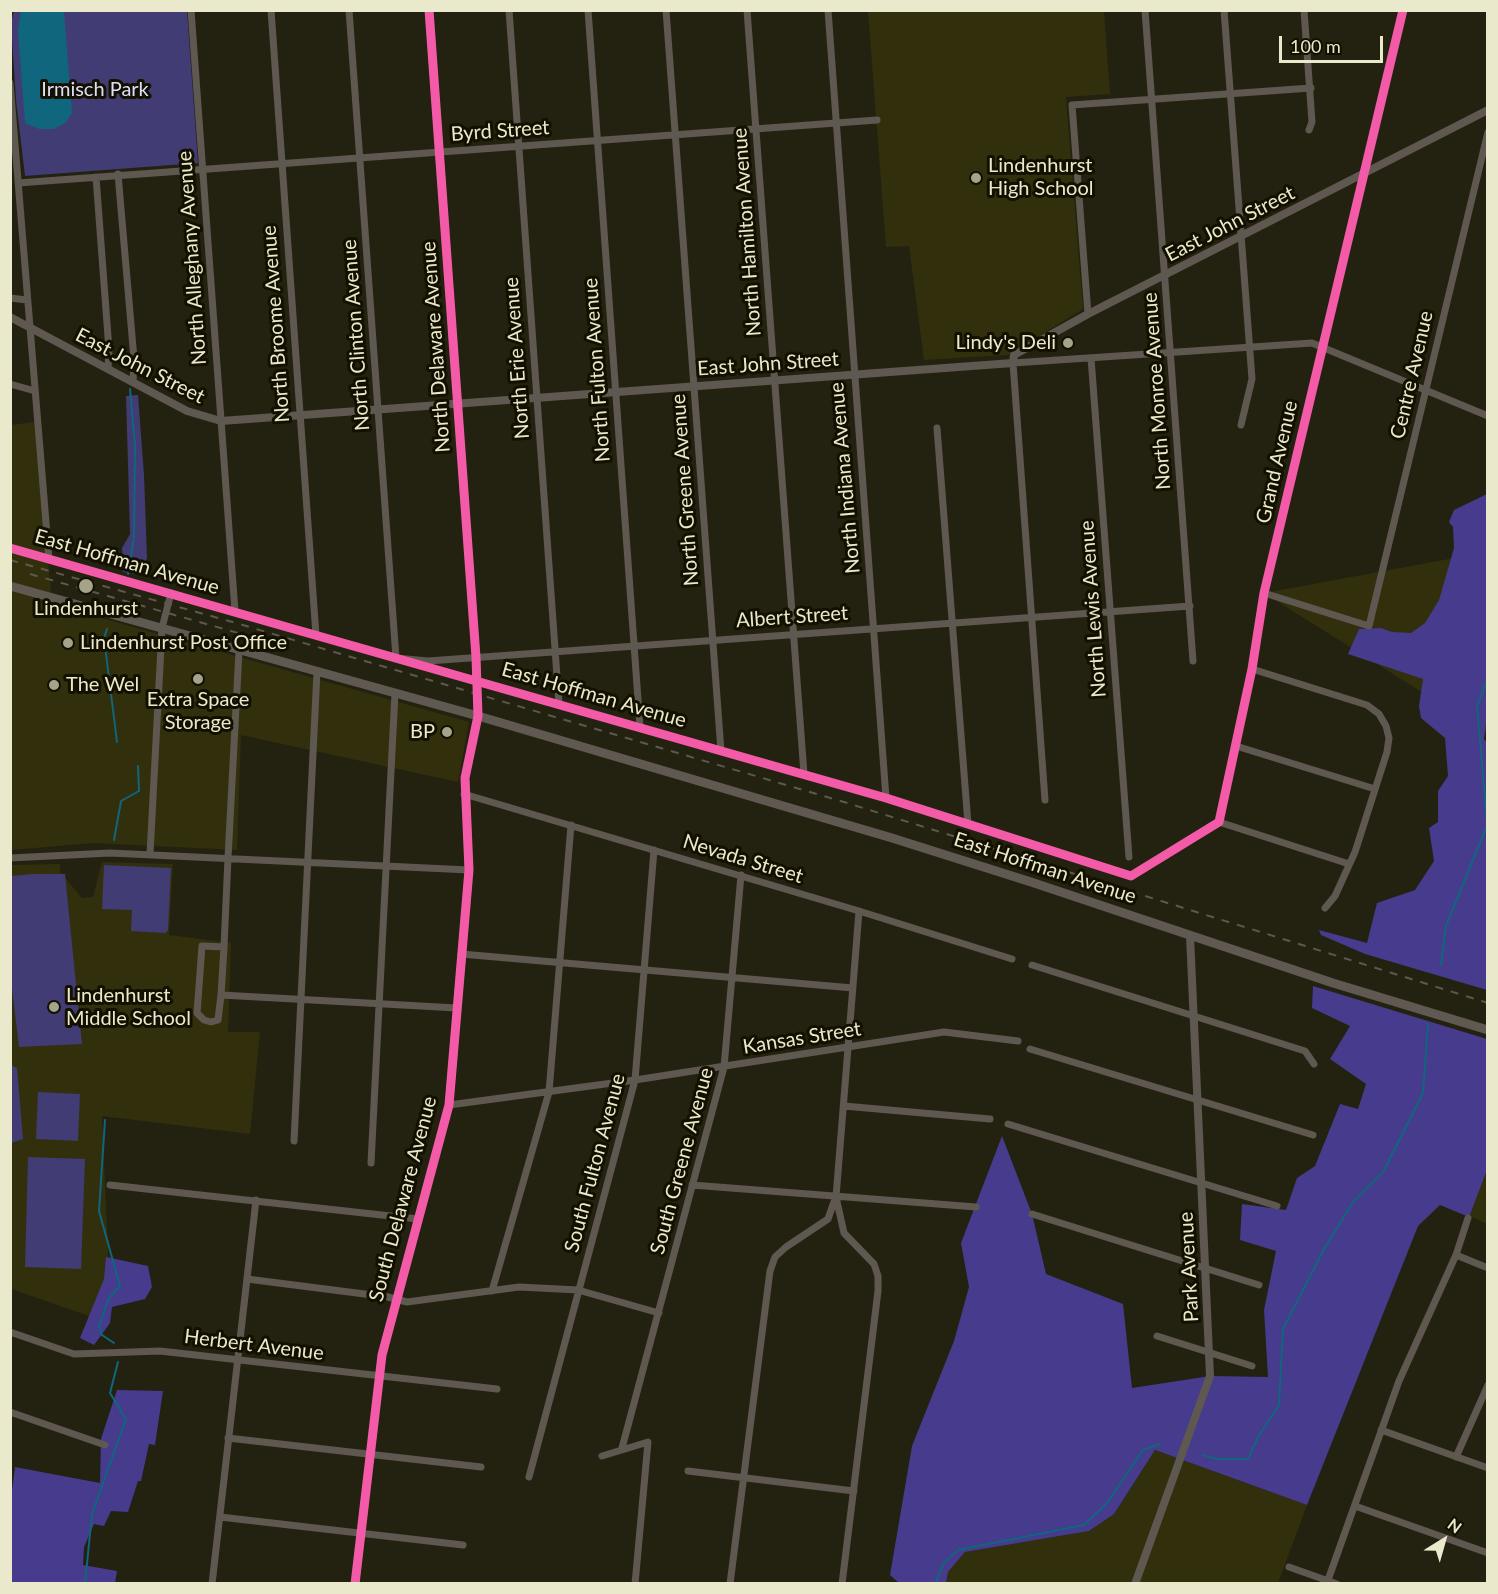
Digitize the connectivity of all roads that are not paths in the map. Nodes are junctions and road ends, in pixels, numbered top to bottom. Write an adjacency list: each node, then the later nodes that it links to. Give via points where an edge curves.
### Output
1 (191, 10): 31 (street, North Alleghany Avenue)
2 (271, 10): 30 (street, North Broome Avenue)
3 (350, 10): 29 (street, North Clinton Avenue)
4 (429, 10): 28 (street, North Delaware Avenue)
5 (509, 10): 27 (street, North Erie Avenue)
6 (588, 10): 26 (street, North Fulton Avenue)
7 (666, 10): 24 (street, North Greene Avenue)
8 (747, 10): 21 (street, North Hamilton Avenue)
9 (828, 10): 20 (street, North Indiana Avenue)
10 (1145, 10): 17 (street, North Monroe Avenue)
11 (1224, 10): 16 (street)
12 (1304, 10): 15 (street)
13 (1403, 10): 32 (street, Grand Avenue)
14 (10, 83): 25 (street)
15 (1311, 88): 16 (street); 22 (street)
16 (1230, 93): 17 (street); 38 (street)
17 (1152, 99): 39 (street, North Monroe Avenue); 42 (street, via 1072,105)
18 (1488, 110): 32 (street, East John Street)
19 (877, 120): 20 (street, Byrd Street)
20 (836, 122): 21 (street, Byrd Street); 51 (street, North Indiana Avenue)
21 (756, 129): 24 (street, Byrd Street); 52 (street, North Hamilton Avenue)
22 (1309, 130)
23 (1488, 132): 56 (street, Centre Avenue)
24 (675, 135): 26 (street, Byrd Street); 55 (street, North Greene Avenue)
25 (13, 137): 35 (street)
26 (597, 141): 27 (street, Byrd Street); 58 (street, North Fulton Avenue)
27 (519, 146): 28 (street, Byrd Street); 59 (street, North Erie Avenue)
28 (440, 152): 29 (street, Byrd Street); 60 (street, North Delaware Avenue)
29 (360, 158): 30 (street, Byrd Street); 61 (street, North Clinton Avenue)
30 (282, 163): 31 (street, Byrd Street); 62 (street, North Broome Avenue)
31 (202, 170): 33 (street, Byrd Street); 64 (street, North Alleghany Avenue)
32 (1364, 172): 38 (street, East John Street); 46 (street, Grand Avenue)
33 (118, 174): 34 (street, Byrd Street); 53 (street)
34 (96, 177): 35 (street, Byrd Street); 50 (street)
35 (18, 183): 37 (street)
36 (10, 221): 37 (street)
37 (20, 223): 41 (street)
38 (1241, 236): 39 (street, East John Street); 45 (street)
39 (1165, 276): 42 (street, East John Street); 47 (street, North Monroe Avenue)
40 (10, 298): 41 (street)
41 (27, 300): 44 (street)
42 (1088, 314): 49 (street, East John Street, via 1014,355)
43 (10, 317): 44 (street, East John Street)
44 (29, 327): 50 (street, East John Street); 57 (street)
45 (1250, 346): 46 (street, via 1312,343); 47 (street); 65 (street, via 1252,379)
46 (1322, 347): 56 (street); 71 (street, Grand Avenue)
47 (1171, 352): 48 (street); 72 (street, North Monroe Avenue)
48 (1091, 358): 49 (street); 74 (street, North Lewis Avenue)
49 (1013, 363): 51 (street, East John Street); 75 (street)
50 (108, 368): 53 (street, East John Street)
51 (853, 375): 52 (street, East John Street); 78 (street, North Indiana Avenue)
52 (774, 380): 55 (street, East John Street); 79 (street, North Hamilton Avenue)
53 (133, 382): 64 (street, East John Street, via 187,411)
54 (10, 384): 57 (street)
55 (694, 386): 58 (street, East John Street); 81 (street, North Greene Avenue)
56 (1426, 390): 63 (street); 71 (street, Centre Avenue, via 1369,626)
57 (35, 391): 68 (street)
58 (615, 392): 59 (street, East John Street); 82 (street, North Fulton Avenue)
59 (536, 399): 60 (street, East John Street); 83 (street, North Erie Avenue)
60 (458, 403): 61 (street, East John Street); 85 (street, North Delaware Avenue)
61 (378, 409): 62 (street, East John Street); 86 (street, North Clinton Avenue)
62 (299, 416): 64 (street, East John Street); 80 (street, North Broome Avenue)
63 (1488, 416)
64 (220, 421): 73 (street, North Alleghany Avenue)
65 (1241, 425)
66 (937, 428): 76 (street)
67 (10, 548): 68 (street, East Hoffman Avenue)
68 (49, 559): 70 (street, East Hoffman Avenue)
69 (10, 586): 77 (main road, East Hoffman Avenue)
70 (171, 592): 73 (street, East Hoffman Avenue); 77 (street)
71 (1264, 593): 88 (street, Grand Avenue)
72 (1190, 606): 74 (street, Albert Street); 87 (street, North Monroe Avenue)
73 (235, 611): 80 (street, East Hoffman Avenue)
74 (1110, 612): 75 (street, Albert Street); 107 (street, North Lewis Avenue)
75 (1031, 616): 76 (street, Albert Street); 101 (street)
76 (952, 622): 78 (street, Albert Street); 103 (street)
77 (162, 628): 84 (main road, East Hoffman Avenue); 106 (street)
78 (873, 628): 79 (street, Albert Street); 100 (street, North Indiana Avenue)
79 (793, 634): 81 (street, Albert Street); 97 (street, North Hamilton Avenue)
80 (315, 635): 86 (street, East Hoffman Avenue)
81 (714, 639): 82 (street, Albert Street); 96 (street, North Greene Avenue)
82 (634, 645): 83 (street, Albert Street); 94 (street, North Fulton Avenue)
83 (555, 650): 85 (street, Albert Street); 92 (street, North Erie Avenue)
84 (239, 651): 89 (main road, East Hoffman Avenue); 109 (street)
85 (476, 657): 86 (street, Albert Street, via 428,661); 90 (street, North Delaware Avenue)
86 (396, 658): 90 (street, East Hoffman Avenue)
87 (1193, 661)
88 (1252, 669): 95 (street, Grand Avenue); 98 (street, via 1367,705 1379,714 1389,738)
89 (317, 672): 91 (main road, East Hoffman Avenue); 110 (street)
90 (477, 680): 92 (street, East Hoffman Avenue); 93 (street, South Delaware Avenue)
91 (395, 693): 93 (main road, East Hoffman Avenue); 112 (street)
92 (559, 704): 94 (street, East Hoffman Avenue)
93 (478, 716): 99 (street, South Delaware Avenue); 118 (main road, East Hoffman Avenue, via 891,838)
94 (640, 727): 96 (street, East Hoffman Avenue)
95 (1236, 746): 98 (street); 102 (street, Grand Avenue)
96 (721, 751): 97 (street, East Hoffman Avenue)
97 (804, 774): 100 (street, East Hoffman Avenue)
98 (1375, 789): 111 (street)
99 (464, 794): 104 (street, Nevada Street); 113 (street, South Delaware Avenue)
100 (886, 798): 103 (street, East Hoffman Avenue)
101 (1045, 800)
102 (1219, 822): 111 (street); 115 (street)
103 (968, 824): 115 (street, East Hoffman Avenue)
104 (571, 825): 105 (street, Nevada Street); 122 (street)
105 (654, 850): 114 (street, Nevada Street); 124 (street, South Fulton Avenue)
106 (150, 854): 108 (street); 109 (street)
107 (1129, 856)
108 (10, 858)
109 (228, 858): 110 (street); 119 (street)
110 (307, 862): 112 (street); 128 (street)
111 (1349, 864): 116 (street, via 1335,896)
112 (386, 866): 113 (street); 129 (street)
113 (469, 870): 120 (street, South Delaware Avenue)
114 (741, 875): 117 (street, Nevada Street); 125 (street, South Greene Avenue)
115 (1131, 876)
116 (1325, 908)
117 (859, 911): 121 (street, Nevada Street); 126 (street)
118 (1190, 936): 131 (street, Park Avenue); 132 (main road, East Hoffman Avenue)
119 (224, 947): 127 (street); 127 (street, via 202,946 197,1013 201,1018 217,1021)
120 (461, 954): 122 (street); 130 (street, South Delaware Avenue)
121 (1012, 959)
122 (560, 963): 124 (street); 139 (street)
123 (1032, 965): 131 (street)
124 (645, 971): 125 (street); 138 (street, South Fulton Avenue)
125 (731, 978): 126 (street); 137 (street, South Greene Avenue)
126 (853, 988): 134 (street)
127 (221, 995): 128 (street)
128 (301, 999): 129 (street); 146 (street)
129 (380, 1003): 130 (street); 147 (street)
130 (457, 1008): 141 (street, South Delaware Avenue)
131 (1194, 1015): 136 (street, via 1305,1051); 140 (street, Park Avenue)
132 (1488, 1030)
133 (1018, 1041): 134 (street, Kansas Street, via 944,1032)
134 (849, 1047): 137 (street, Kansas Street); 142 (street)
135 (1030, 1049): 140 (street)
136 (1314, 1064)
137 (724, 1067): 138 (street, Kansas Street); 150 (street, South Greene Avenue)
138 (635, 1080): 139 (street, Kansas Street); 163 (street, South Fulton Avenue)
139 (549, 1092): 141 (street, Kansas Street); 164 (street)
140 (1198, 1099): 145 (street); 148 (street, Park Avenue)
141 (449, 1106): 157 (street, South Delaware Avenue)
142 (844, 1106): 143 (street); 151 (street)
143 (990, 1119)
144 (1008, 1124): 148 (street)
145 (1313, 1135)
146 (294, 1141)
147 (371, 1163)
148 (1202, 1183): 153 (street); 159 (street, Park Avenue)
149 (110, 1185): 152 (street)
150 (692, 1185): 151 (street); 166 (street, South Greene Avenue)
151 (836, 1197): 154 (street); 187 (street, via 828,1219 786,1246 770,1271); 188 (street, via 844,1233 867,1254 878,1276)
152 (256, 1200): 157 (street); 161 (street)
153 (1277, 1206)
154 (976, 1207)
155 (1032, 1214): 159 (street)
156 (1468, 1218): 158 (street)
157 (418, 1219): 165 (street, South Delaware Avenue)
158 (1456, 1255): 160 (street); 176 (street)
159 (1206, 1268): 162 (street); 169 (street, Park Avenue)
160 (1488, 1269)
161 (247, 1280): 165 (street); 170 (street)
162 (1259, 1285)
163 (578, 1290): 164 (street, via 519,1287); 166 (street); 186 (street, South Fulton Avenue)
164 (492, 1291): 165 (street, via 407,1302)
165 (396, 1298): 172 (street, South Delaware Avenue)
166 (659, 1313): 179 (street, South Greene Avenue)
167 (10, 1332): 170 (street, Herbert Avenue, via 74,1354 160,1351)
168 (1157, 1336): 169 (street)
169 (1210, 1352): 171 (street); 201 (street, Park Avenue, via 1210,1376)
170 (237, 1359): 172 (street, Herbert Avenue); 177 (street)
171 (1252, 1366)
172 (379, 1376): 174 (street, Herbert Avenue); 180 (street, South Delaware Avenue)
173 (1488, 1385): 182 (street)
174 (497, 1389)
175 (10, 1412): 178 (street)
176 (1381, 1430): 182 (street); 189 (street)
177 (228, 1438): 180 (street); 190 (street)
178 (105, 1445)
179 (622, 1448): 181 (street); 198 (street, via 648,1442)
180 (370, 1454): 183 (street); 191 (street, South Delaware Avenue)
181 (602, 1456)
182 (1456, 1457): 184 (street)
183 (481, 1467)
184 (1488, 1468)
185 (688, 1471): 187 (street)
186 (529, 1477)
187 (743, 1478): 188 (street); 199 (street)
188 (854, 1491): 200 (street)
189 (1355, 1506): 193 (street); 195 (street)
190 (220, 1517): 191 (street); 196 (street)
191 (361, 1533): 192 (street); 197 (street, South Delaware Avenue)
192 (463, 1545)
193 (1488, 1554)
194 (1290, 1567): 195 (street)
195 (1328, 1580): 202 (street)
196 (212, 1584)
197 (355, 1584)
198 (635, 1584)
199 (730, 1584)
200 (842, 1584)
201 (1135, 1584)
202 (1337, 1584)

